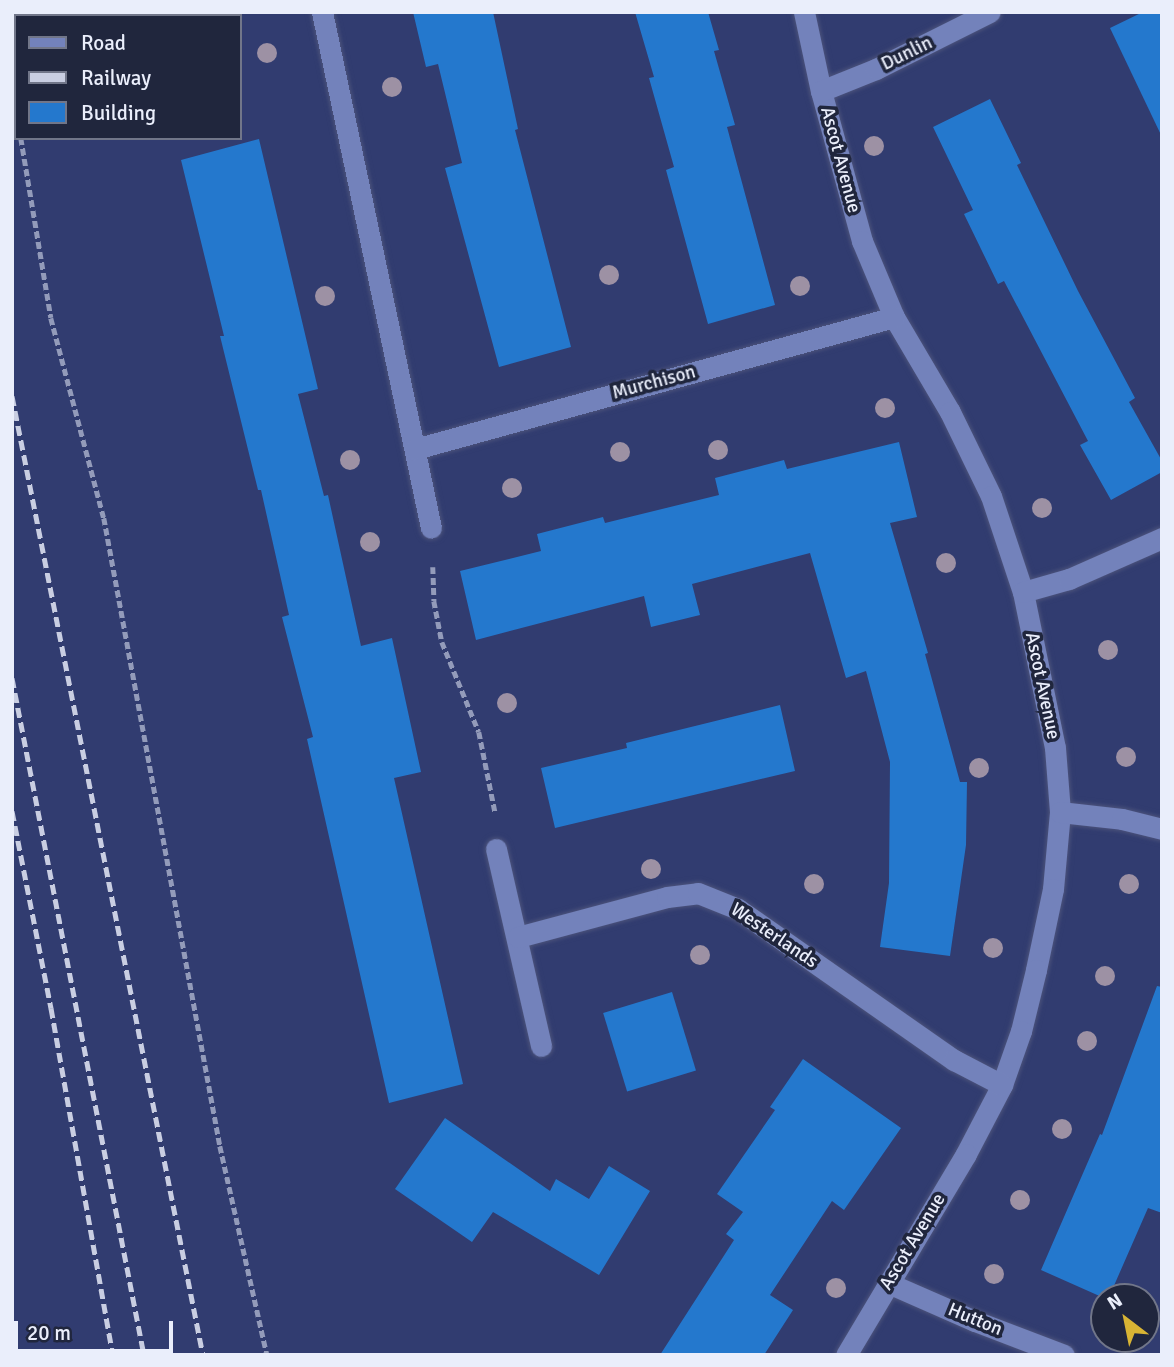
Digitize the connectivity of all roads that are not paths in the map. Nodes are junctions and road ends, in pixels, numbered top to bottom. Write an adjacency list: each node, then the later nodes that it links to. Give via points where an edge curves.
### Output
1 (322, 12): 6 (street)
2 (804, 12): 4 (street, Ascot Avenue)
3 (990, 12): 4 (street, Dunlin, via 876,69)
4 (821, 90): 5 (street, Ascot Avenue, via 862,241)
5 (894, 317): 6 (street, Murchison); 9 (street, Ascot Avenue, via 950,412 991,496)
6 (415, 449): 7 (street)
7 (431, 528)
8 (1162, 538): 9 (street, via 1069,579)
9 (1023, 592): 10 (street, Ascot Avenue, via 1055,748)
10 (1060, 813): 11 (street, via 1122,819); 15 (street, Ascot Avenue, via 1053,889 1036,971)
11 (1162, 829)
12 (496, 849): 13 (street)
13 (518, 937): 14 (street); 15 (street, Westerlands, via 698,893 738,909 954,1060)
14 (541, 1045)
15 (1002, 1085): 16 (street, Ascot Avenue)
16 (888, 1283): 17 (street, Ascot Avenue); 18 (street, Hutton)
17 (846, 1355)
18 (1064, 1355)

